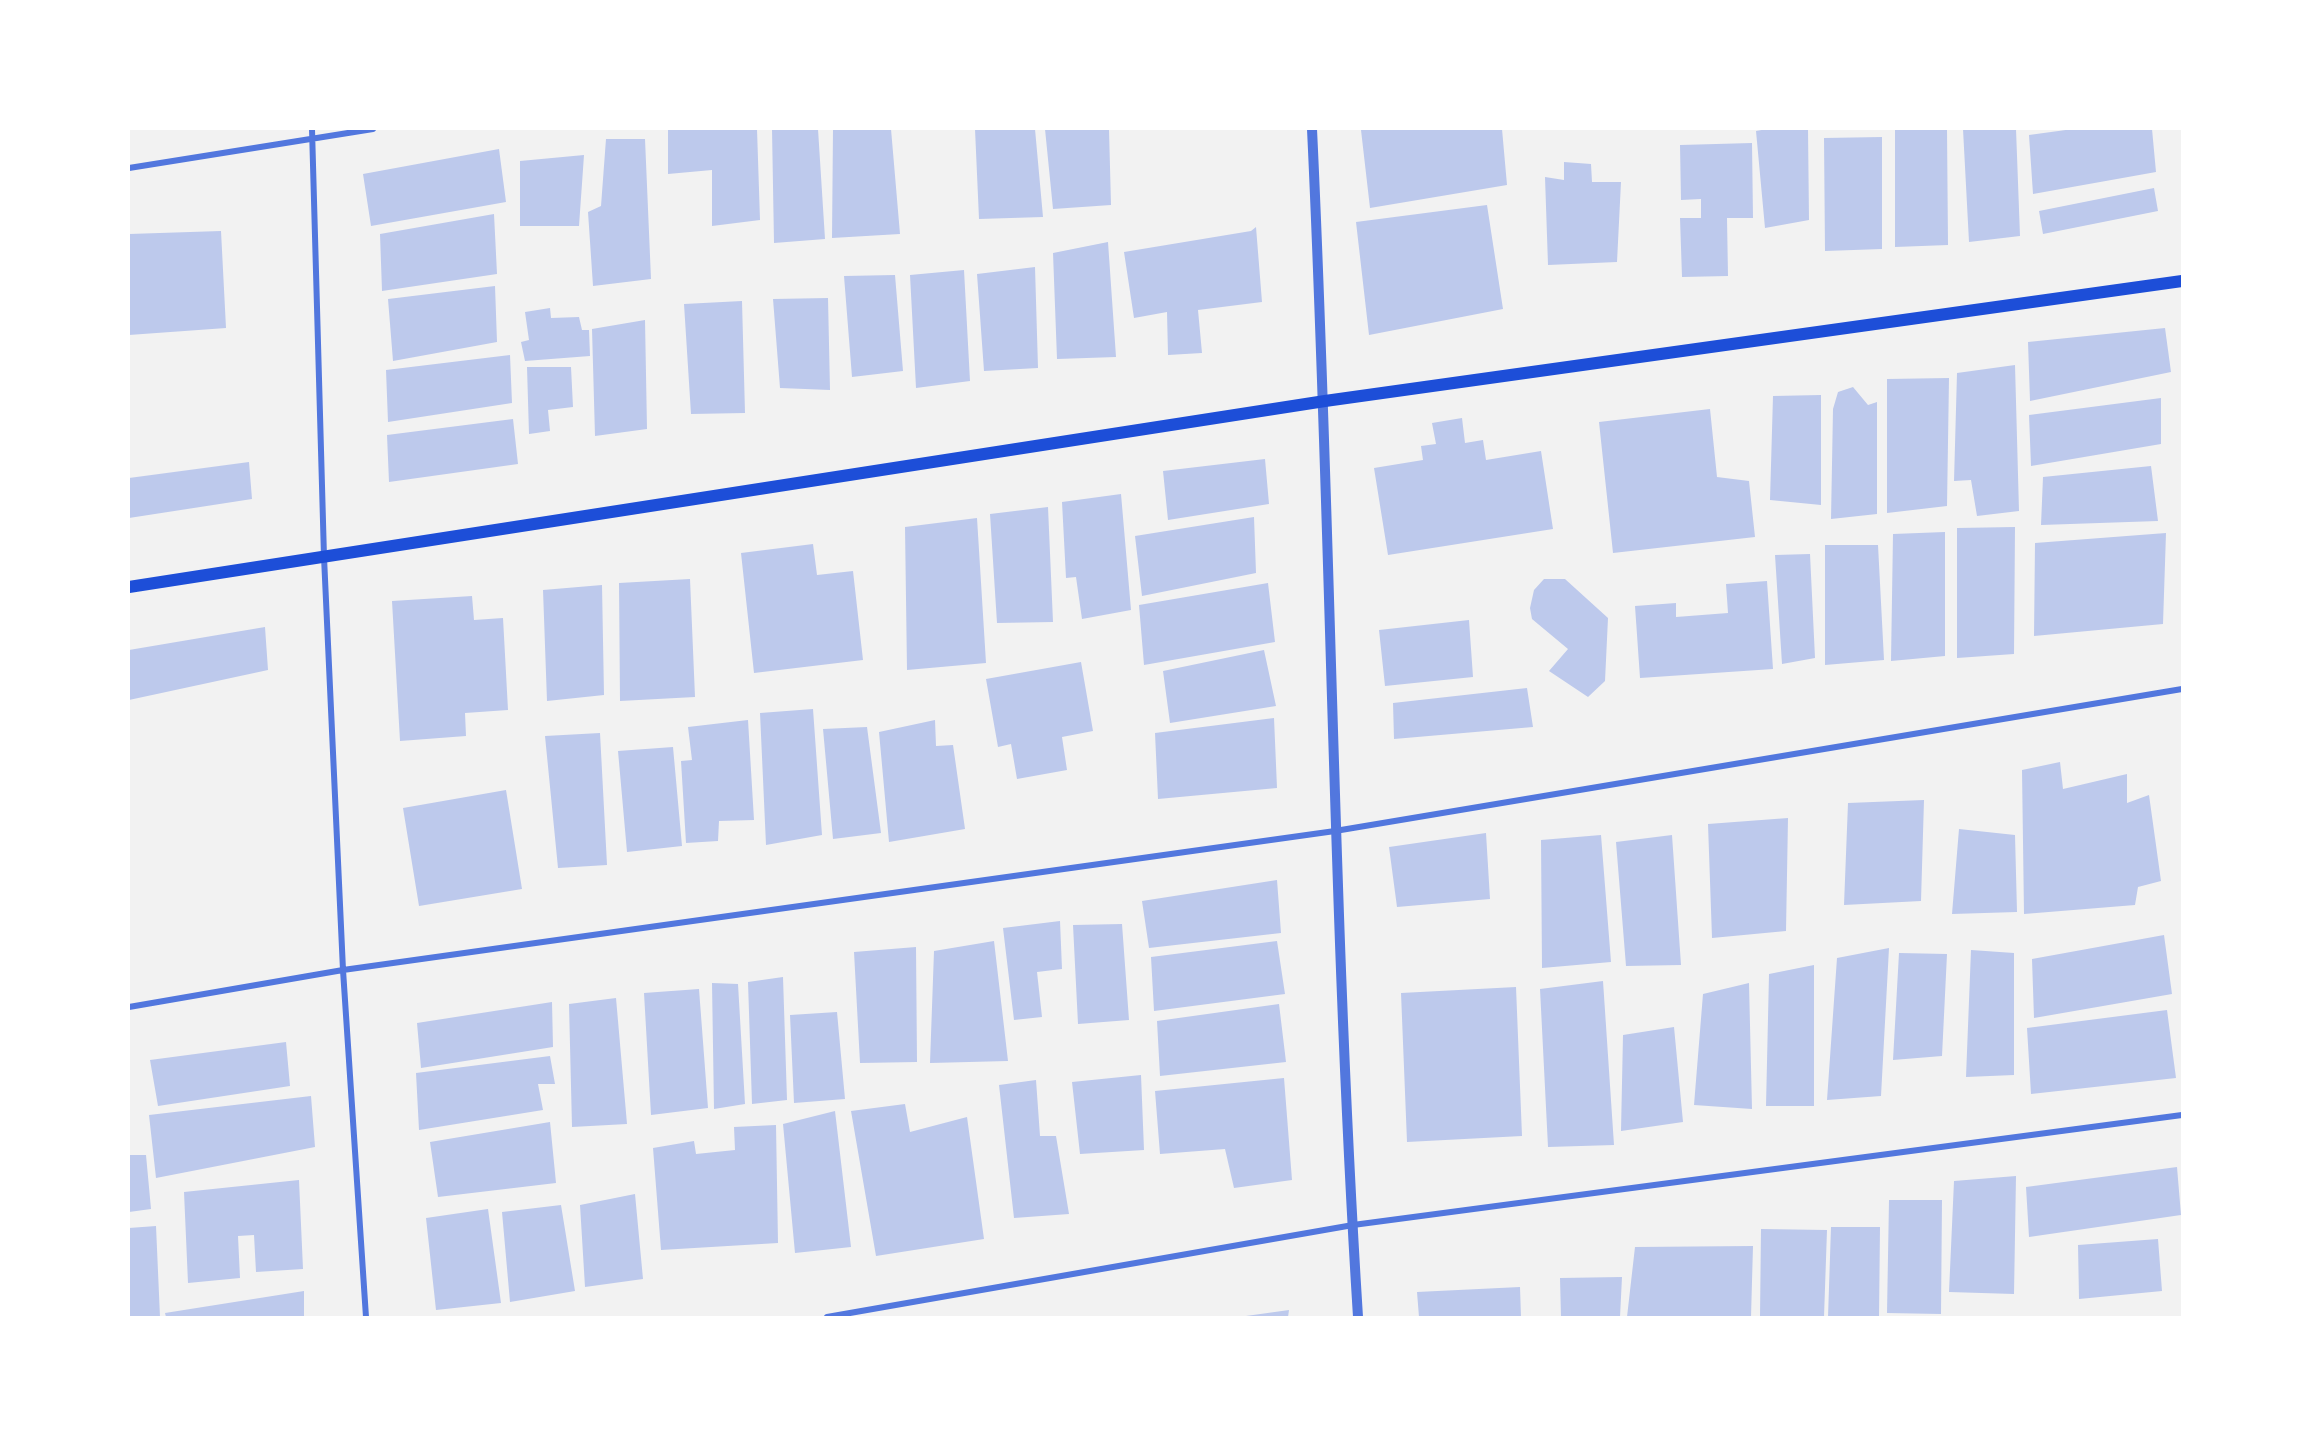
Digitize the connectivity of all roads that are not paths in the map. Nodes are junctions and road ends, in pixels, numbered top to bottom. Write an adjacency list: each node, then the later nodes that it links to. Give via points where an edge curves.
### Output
1 (312, 129): 4 (street)
2 (373, 129): 4 (street)
3 (1312, 129): 7 (street)
4 (312, 138): 5 (street); 8 (street)
5 (129, 168)
6 (2182, 281): 7 (main road)
7 (1325, 401): 8 (main road); 11 (street)
8 (324, 557): 9 (main road); 12 (street)
9 (129, 587)
10 (2182, 689): 11 (street)
11 (1335, 831): 12 (street); 15 (street)
12 (343, 970): 13 (street); 16 (street)
13 (129, 1007)
14 (2182, 1115): 15 (street)
15 (1353, 1225): 17 (street); 18 (street)
16 (366, 1317)
17 (827, 1317)
18 (1358, 1317)

